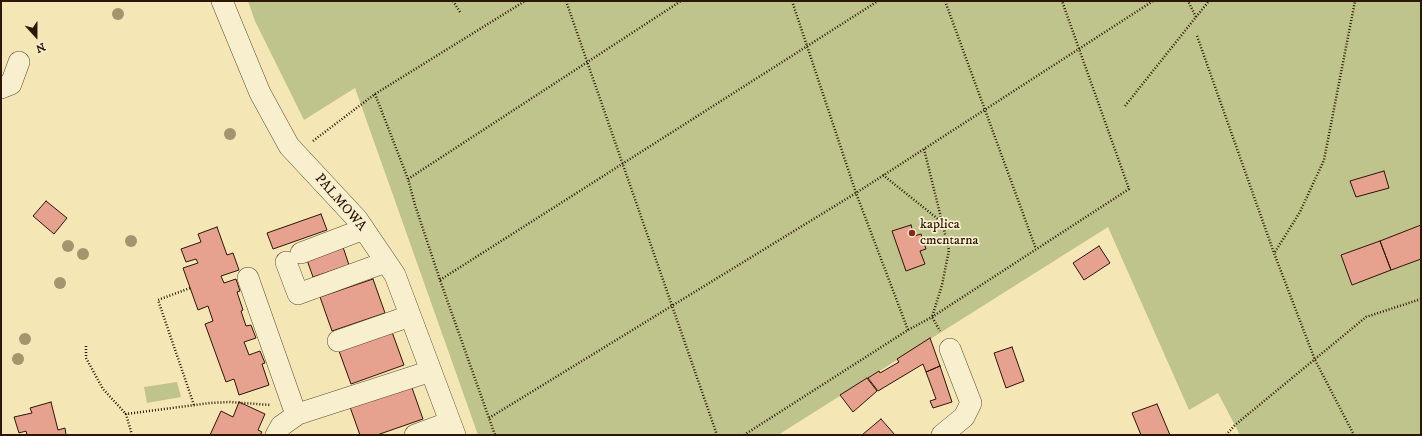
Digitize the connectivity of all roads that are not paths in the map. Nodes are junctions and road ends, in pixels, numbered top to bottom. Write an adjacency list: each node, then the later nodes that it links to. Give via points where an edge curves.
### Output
1 (222, 1): 4 (street, PALMOWA, via 260,93 289,146)
2 (19, 62): 3 (street, via 11,84)
3 (1, 88)
4 (364, 229): 5 (street, PALMOWA); 5 (street, via 294,258 298,294)
5 (386, 262): 7 (street, PALMOWA, via 395,275)
6 (248, 278): 11 (street)
7 (410, 316): 8 (street); 10 (street, PALMOWA)
8 (338, 341)
9 (950, 349): 15 (street, via 971,404 964,417)
10 (431, 371): 11 (street); 12 (street, PALMOWA)
11 (296, 410): 13 (street)
12 (453, 429): 14 (street)
13 (276, 435)
14 (416, 435)
15 (942, 435)

